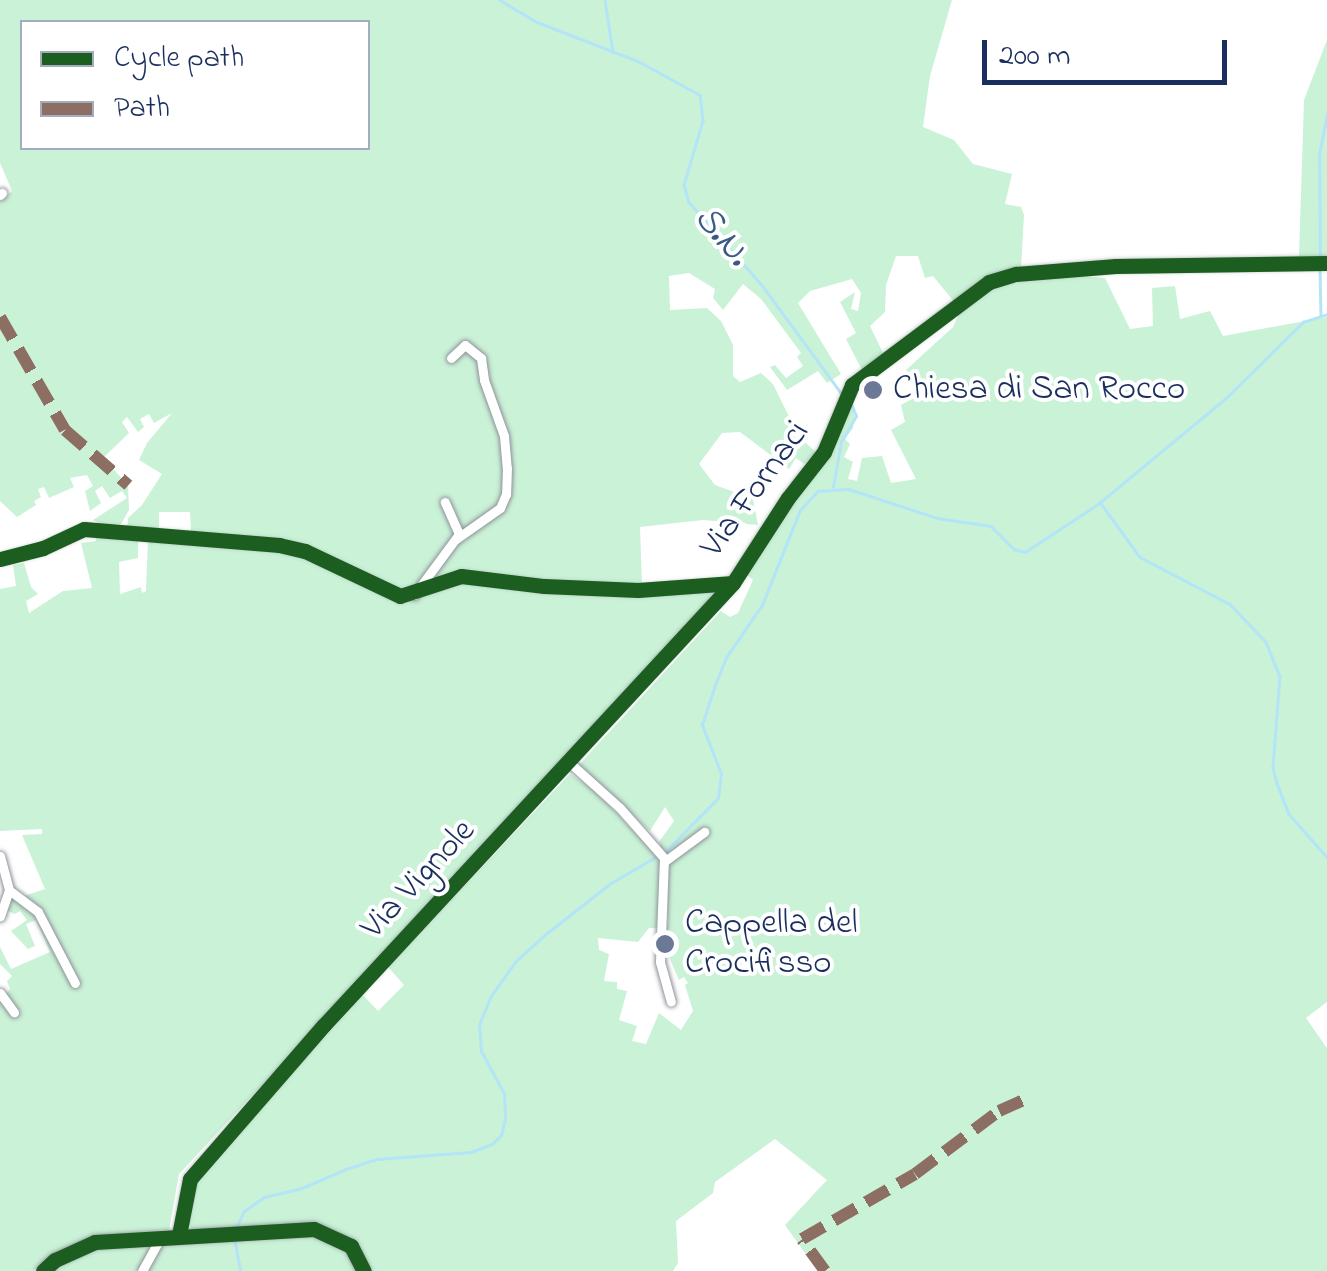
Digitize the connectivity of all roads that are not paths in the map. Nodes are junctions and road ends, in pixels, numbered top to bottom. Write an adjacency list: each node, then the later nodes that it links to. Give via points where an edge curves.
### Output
1 (1326, 262): 6 (street, Via Fornaci, via 1116,266 989,282 852,385 824,452)
2 (451, 358): 4 (street, via 465,345 481,358 508,468 500,508)
3 (446, 502): 4 (street, via 457,522)
4 (456, 539): 7 (street)
5 (0, 559): 7 (street, via 84,529 278,545 387,594)
6 (733, 584): 7 (street, Via Fornaci, via 638,590 461,576); 8 (street, Via Vignole)
7 (414, 595)
8 (570, 763): 11 (street); 18 (street, Via Vignole, via 324,1025 190,1180)
9 (704, 832): 11 (street)
10 (0, 856): 12 (street)
11 (665, 859): 16 (street, via 660,962)
12 (9, 890): 13 (street); 14 (street, via 38,912)
13 (0, 916)
14 (75, 983)
15 (0, 993): 17 (street)
16 (671, 1002)
17 (14, 1012)
18 (179, 1236): 19 (main road); 22 (main road, via 324,1231 351,1246)
19 (161, 1237): 20 (main road, via 95,1242); 21 (street)
20 (44, 1271)
21 (142, 1271)
22 (364, 1271)

